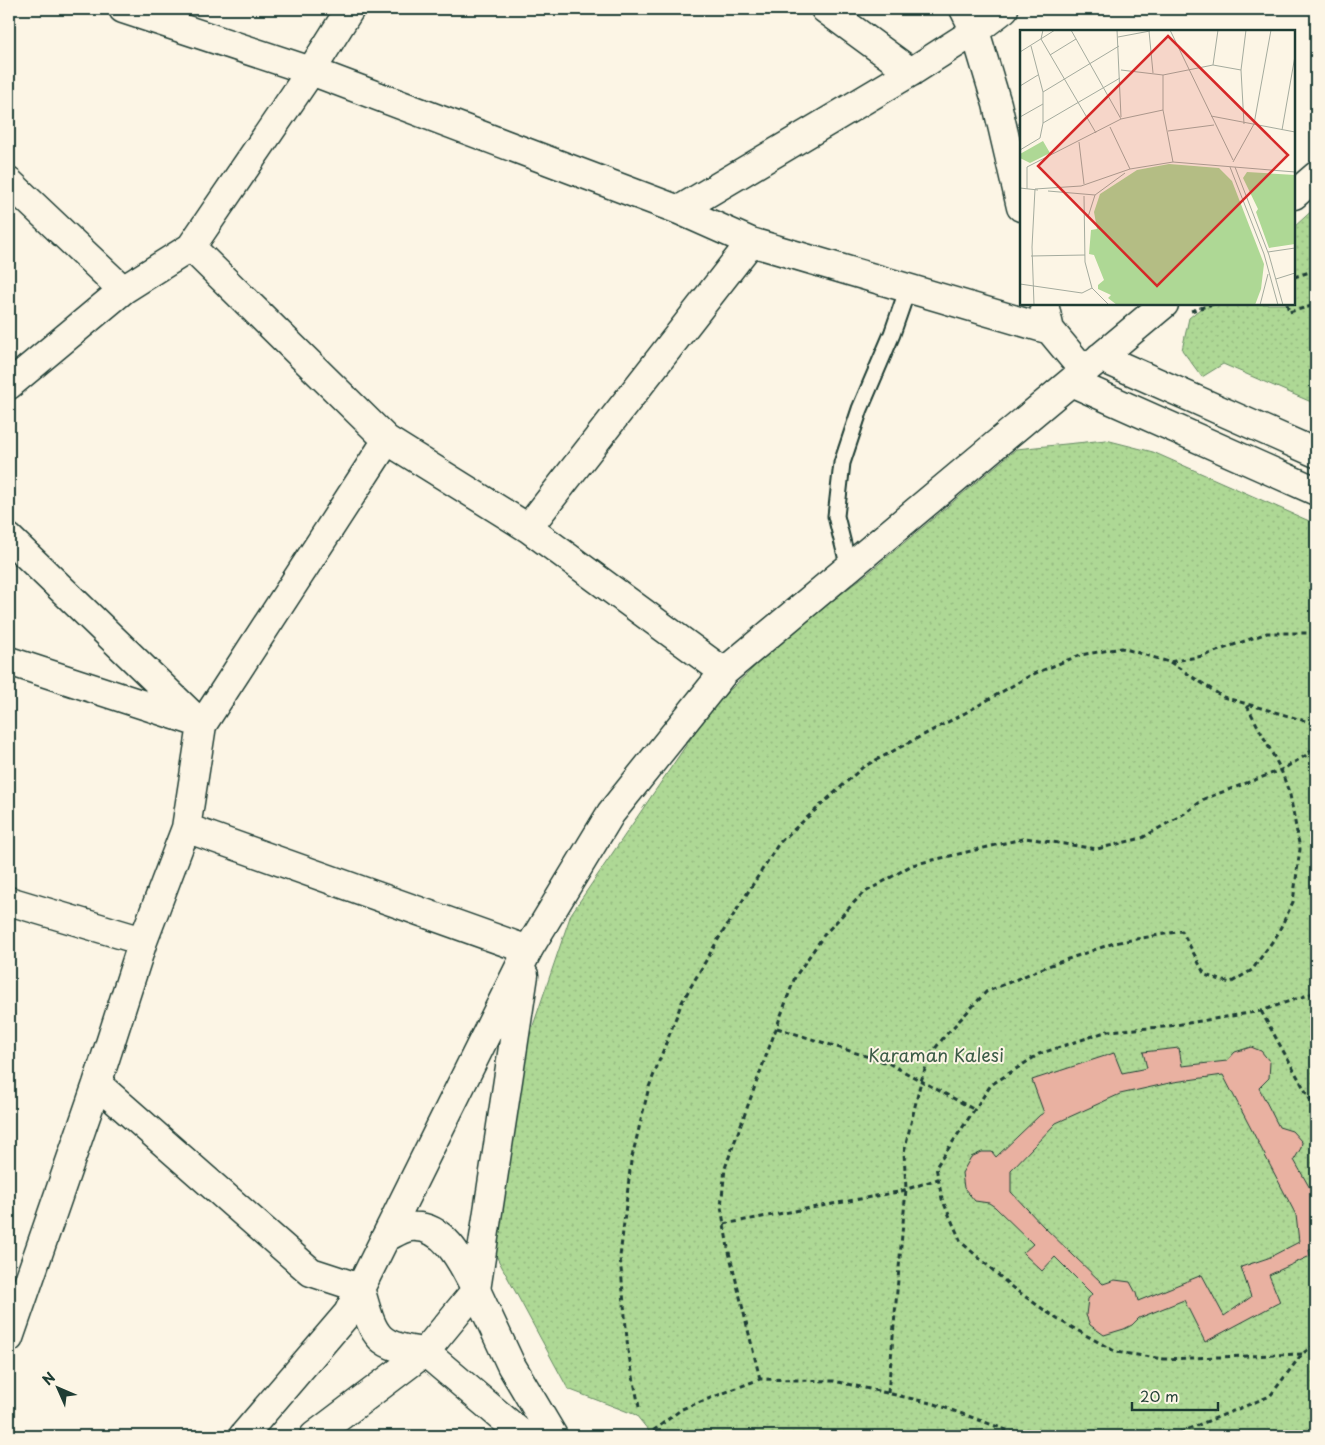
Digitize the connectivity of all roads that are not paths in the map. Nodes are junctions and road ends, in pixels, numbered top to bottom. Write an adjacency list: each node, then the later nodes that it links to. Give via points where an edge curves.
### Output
1 (123, 9): 6 (street)
2 (350, 9): 6 (street)
3 (825, 9): 7 (street)
4 (1004, 9): 5 (street)
5 (969, 20): 7 (street); 11 (street, via 996,104)
6 (310, 71): 12 (street); 14 (street)
7 (911, 72): 12 (street)
8 (1316, 176): 10 (street)
9 (9, 182): 16 (street)
10 (1295, 194)
11 (1020, 203)
12 (679, 210): 13 (street)
13 (750, 242): 15 (street); 25 (street)
14 (191, 247): 16 (street); 22 (street)
15 (908, 288): 19 (street); 27 (lane, via 842,463 836,516)
16 (123, 290): 21 (street)
17 (1044, 305): 19 (street)
18 (1163, 305): 20 (street)
19 (1050, 330): 20 (street)
20 (1085, 370): 23 (street); 24 (street); 27 (street)
21 (9, 384)
22 (387, 440): 25 (street); 30 (street)
23 (1316, 453)
24 (1316, 491)
25 (528, 528): 29 (street)
26 (9, 538): 30 (street)
27 (849, 568): 29 (street)
28 (9, 660): 30 (street)
29 (724, 672): 34 (street, via 611,813)
30 (202, 724): 31 (street)
31 (186, 828): 33 (street); 34 (street)
32 (9, 901): 33 (street)
33 (143, 941): 35 (street)
34 (528, 950): 36 (street); 38 (street)
35 (98, 1084): 37 (street, via 311,1272); 39 (street)
36 (385, 1238): 37 (street); 38 (street, via 408,1227 436,1233 453,1249)
37 (360, 1288): 40 (street, via 373,1328 381,1338 392,1346); 41 (street, via 348,1313)
38 (476, 1290): 40 (street); 44 (street, via 511,1366)
39 (9, 1338)
40 (426, 1352): 42 (street); 43 (street)
41 (243, 1436)
42 (314, 1436)
43 (524, 1436)
44 (553, 1436)

